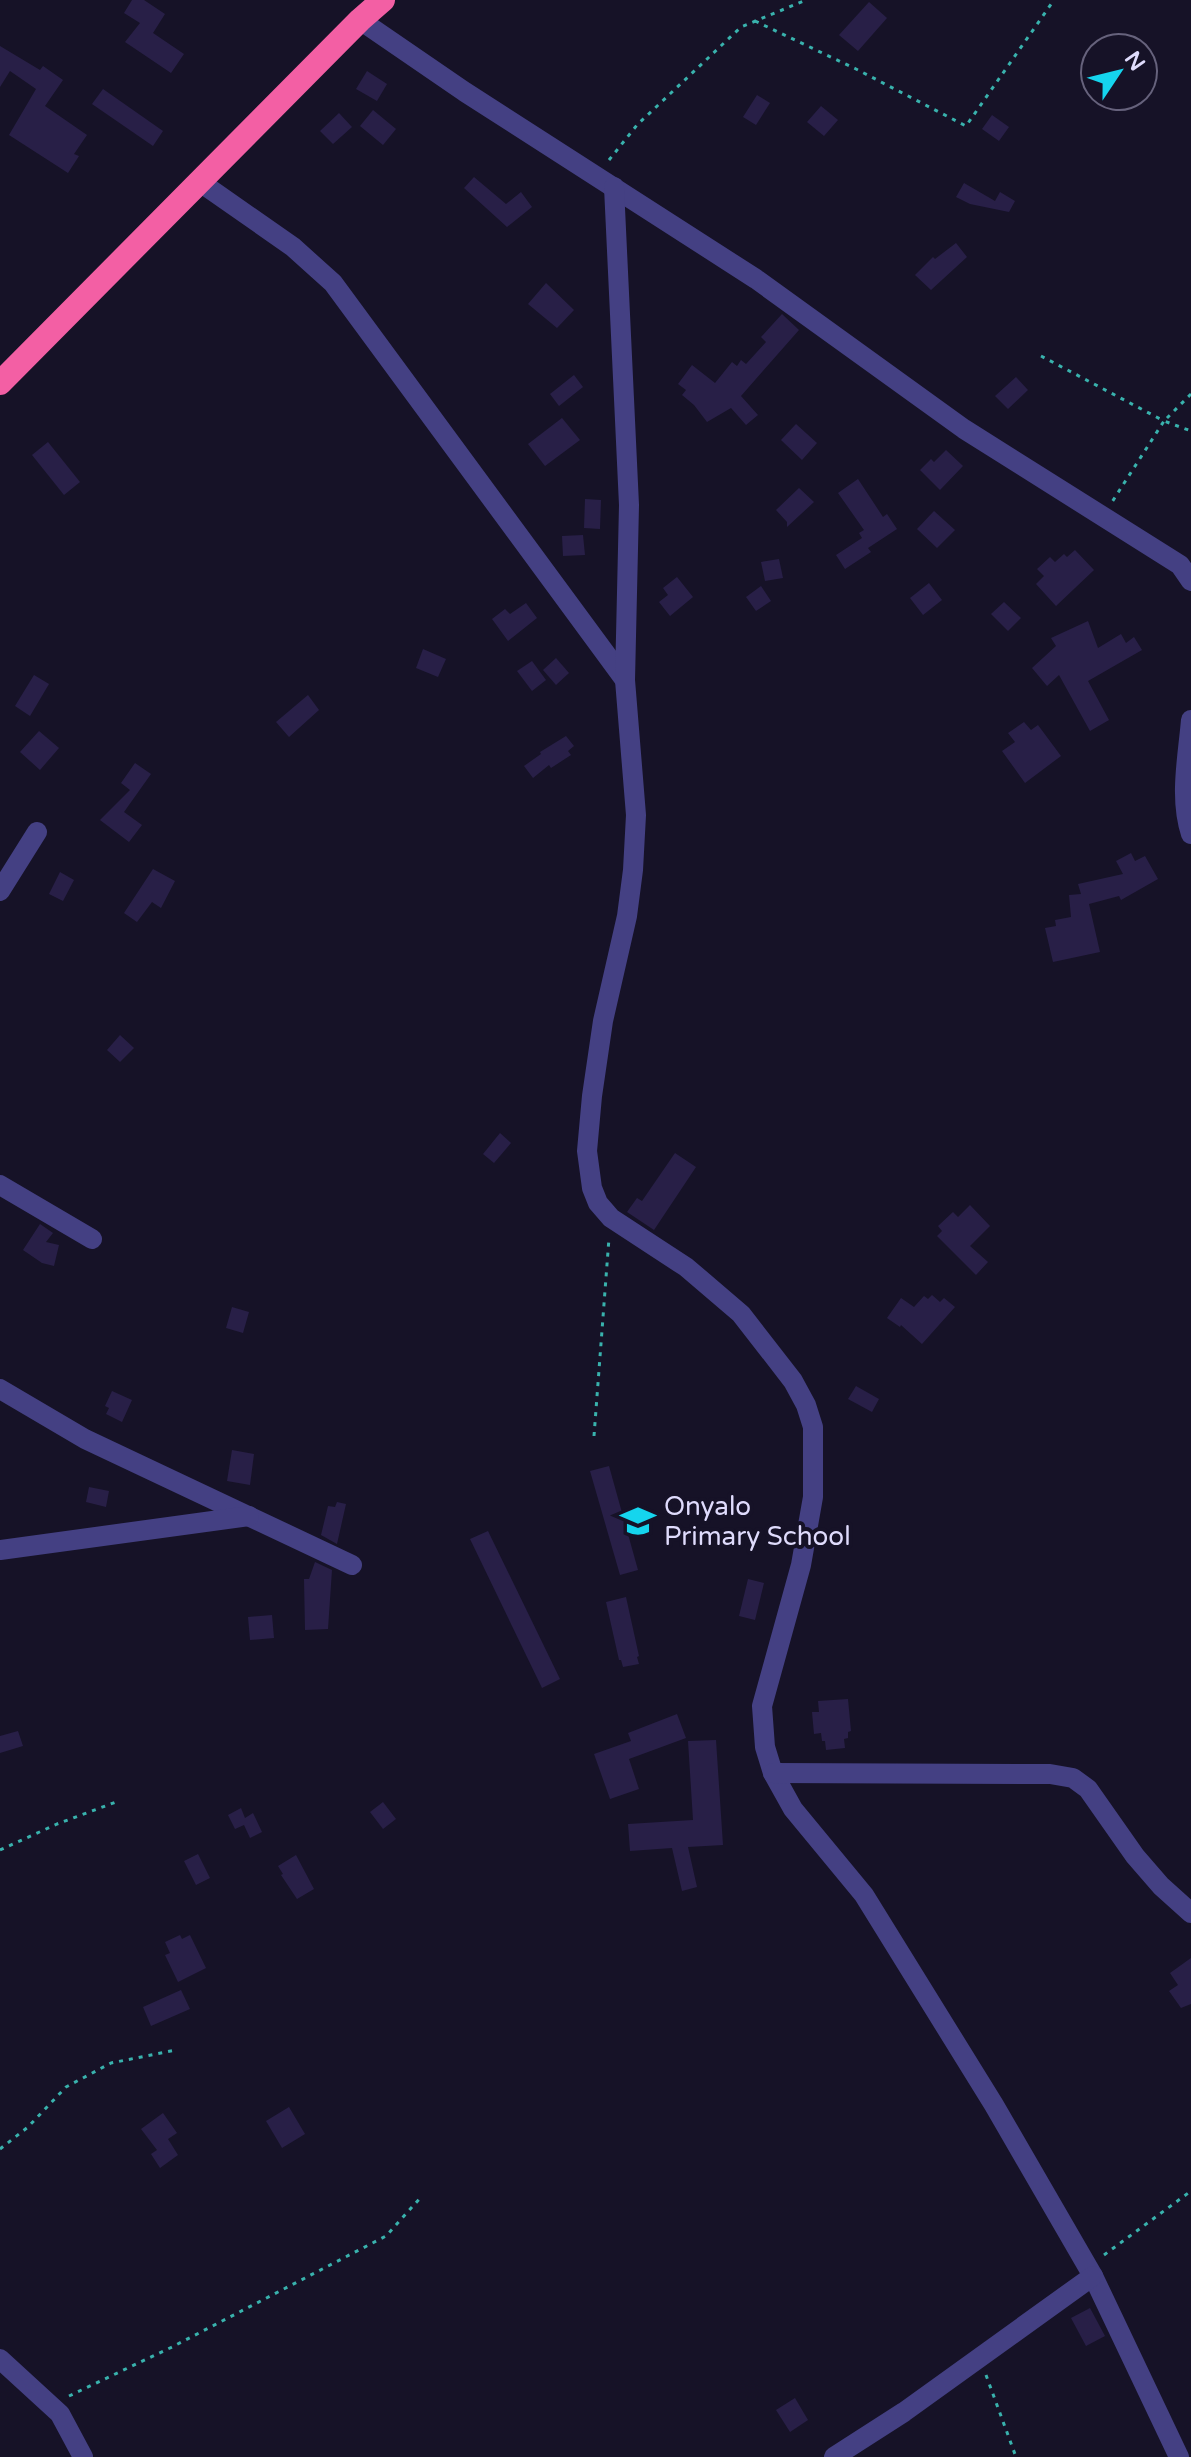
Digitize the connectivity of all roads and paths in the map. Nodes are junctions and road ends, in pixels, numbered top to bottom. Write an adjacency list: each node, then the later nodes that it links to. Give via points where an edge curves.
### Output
1 (383, 0): 4 (highway)
2 (806, 0): 5 (path)
3 (1054, 0): 5 (path, via 966,126)
4 (360, 20): 6 (street); 7 (highway)
5 (755, 21): 6 (path, via 741,27 637,125)
6 (596, 175): 8 (street)
7 (200, 182): 10 (highway); 16 (street, via 293,247 333,283)
8 (614, 187): 14 (street, via 807,315 964,429); 16 (street, via 629,505)
9 (1041, 356): 12 (path)
10 (0, 383)
11 (1191, 394): 12 (path)
12 (1164, 421): 13 (path); 14 (path)
13 (1191, 431)
14 (1103, 515): 15 (street, via 1180,565)
15 (1191, 581)
16 (625, 680): 22 (street, via 636,785 634,856 627,916 598,1051 587,1151 592,1188)
17 (1191, 720): 19 (street, via 1186,779)
18 (37, 832): 20 (street)
19 (1191, 834)
20 (0, 891)
21 (0, 1185): 23 (street)
22 (611, 1218): 25 (path); 29 (street, via 686,1267 741,1314 793,1381 813,1427 813,1497 801,1565 762,1706)
23 (92, 1239)
24 (0, 1389): 26 (street, via 96,1445)
25 (594, 1436)
26 (249, 1516): 27 (street); 28 (street)
27 (0, 1550)
28 (352, 1565)
29 (773, 1773): 32 (street, via 1073,1778 1088,1789 1152,1876); 37 (street, via 793,1809 864,1895)
30 (116, 1802): 31 (path)
31 (0, 1850)
32 (1191, 1913)
33 (176, 2050): 34 (path, via 111,2063 66,2087)
34 (0, 2149)
35 (1191, 2191): 37 (path, via 1101,2258)
36 (422, 2196): 40 (path, via 386,2236)
37 (1093, 2276): 38 (street); 44 (street)
38 (978, 2357): 42 (street); 43 (path)
39 (0, 2359): 40 (street)
40 (51, 2405): 41 (street)
41 (83, 2457)
42 (834, 2457)
43 (1016, 2457)
44 (1179, 2457)

